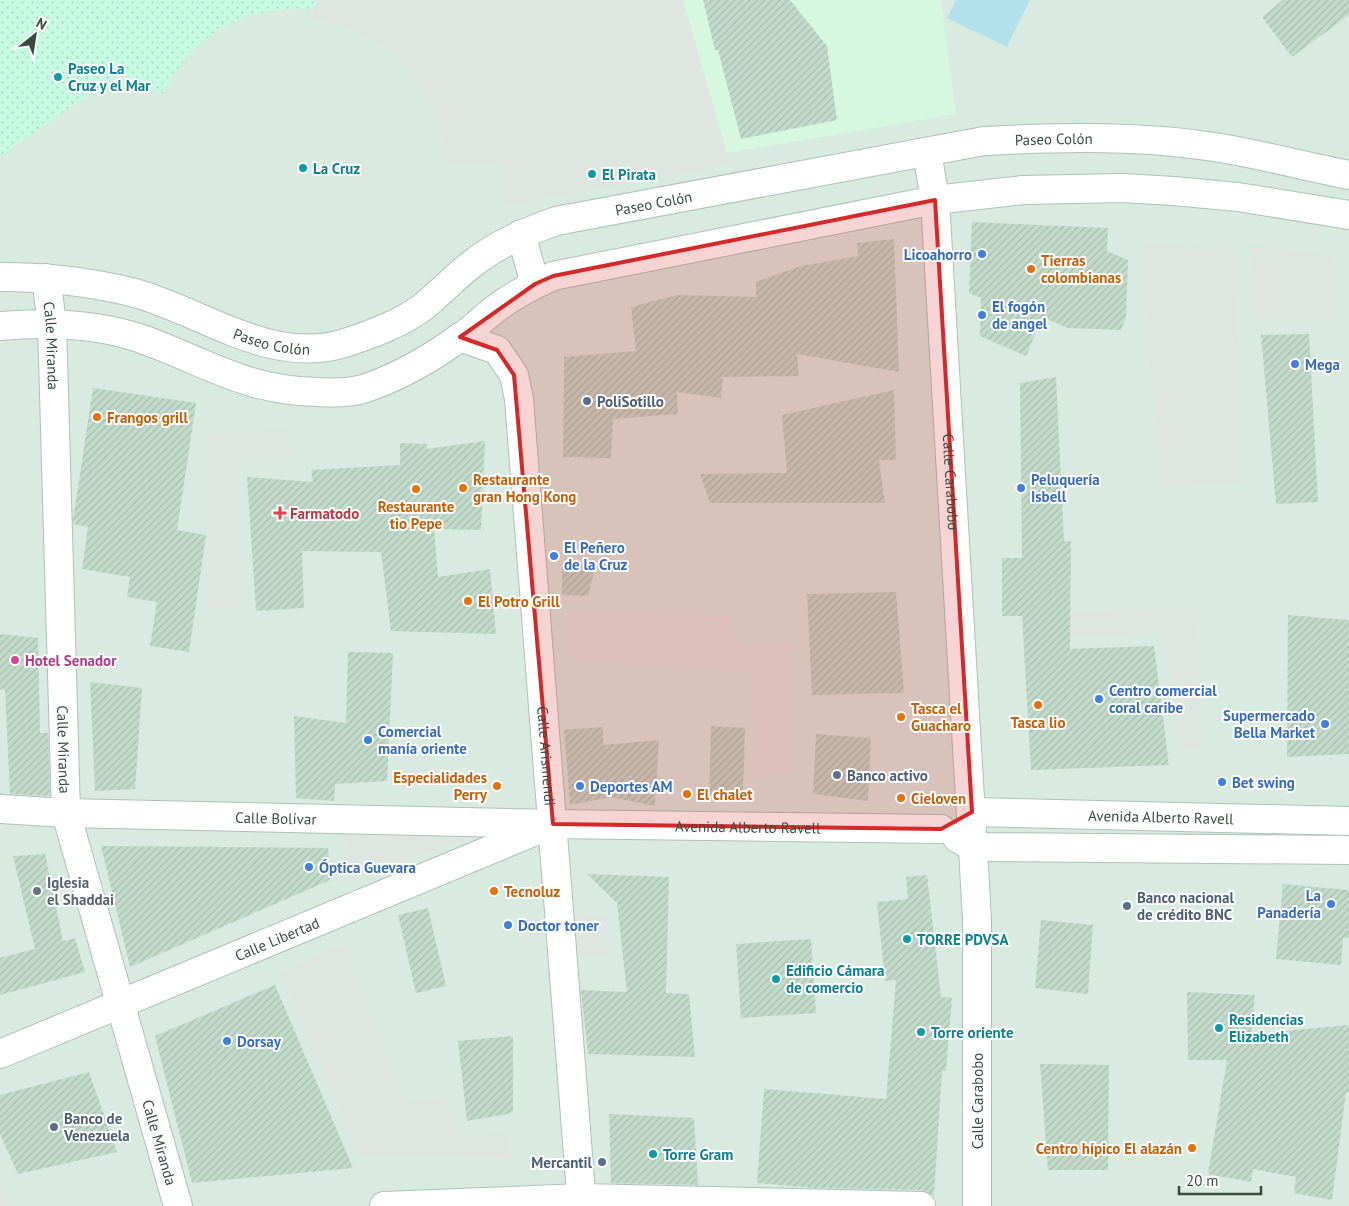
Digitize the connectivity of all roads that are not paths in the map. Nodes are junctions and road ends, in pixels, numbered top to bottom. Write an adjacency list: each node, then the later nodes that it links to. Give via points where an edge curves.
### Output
1 (928, 152): 2 (street, Paseo Colón, via 984,141 1041,138 1154,141 1226,149); 3 (street, Calle Carabobo); 5 (street, Paseo Colón, via 556,221)
2 (1349, 175)
3 (935, 200): 4 (street, via 1024,190 1122,188 1238,197); 8 (street, via 553,276); 13 (street, Calle Carabobo)
4 (1349, 216)
5 (521, 234): 7 (street, Paseo Colón, via 472,264 406,318 388,328 325,347 268,345 134,293); 8 (street)
6 (0, 277): 7 (street, Paseo Colón)
7 (46, 278): 9 (street, Calle Miranda)
8 (535, 284): 11 (street, via 496,308)
9 (52, 323): 10 (street); 11 (street, via 109,330 141,339 238,380 303,392 361,390 418,366); 14 (street, Calle Miranda)
10 (0, 326)
11 (460, 338): 16 (street, Calle Arismendi, via 498,350 514,375 520,409)
12 (0, 809): 14 (street, Calle Bolívar)
13 (972, 812): 15 (street, Avenida Alberto Ravell); 17 (street); 18 (street, Calle Carabobo)
14 (66, 813): 16 (street, Calle Bolívar); 20 (street, Calle Miranda)
15 (1349, 821)
16 (553, 824): 17 (street, Avenida Alberto Ravell); 20 (street, Calle Libertad); 22 (street, Calle Arismendi)
17 (941, 829): 18 (street)
18 (974, 847): 19 (street, Avenida Alberto Ravell); 26 (street, Calle Carabobo)
19 (1349, 850)
20 (121, 1005): 21 (street, Calle Libertad); 23 (street, Calle Miranda)
21 (0, 1054)
22 (582, 1202): 24 (street); 25 (street)
23 (178, 1206)
24 (384, 1206)
25 (921, 1206)
26 (977, 1206)

